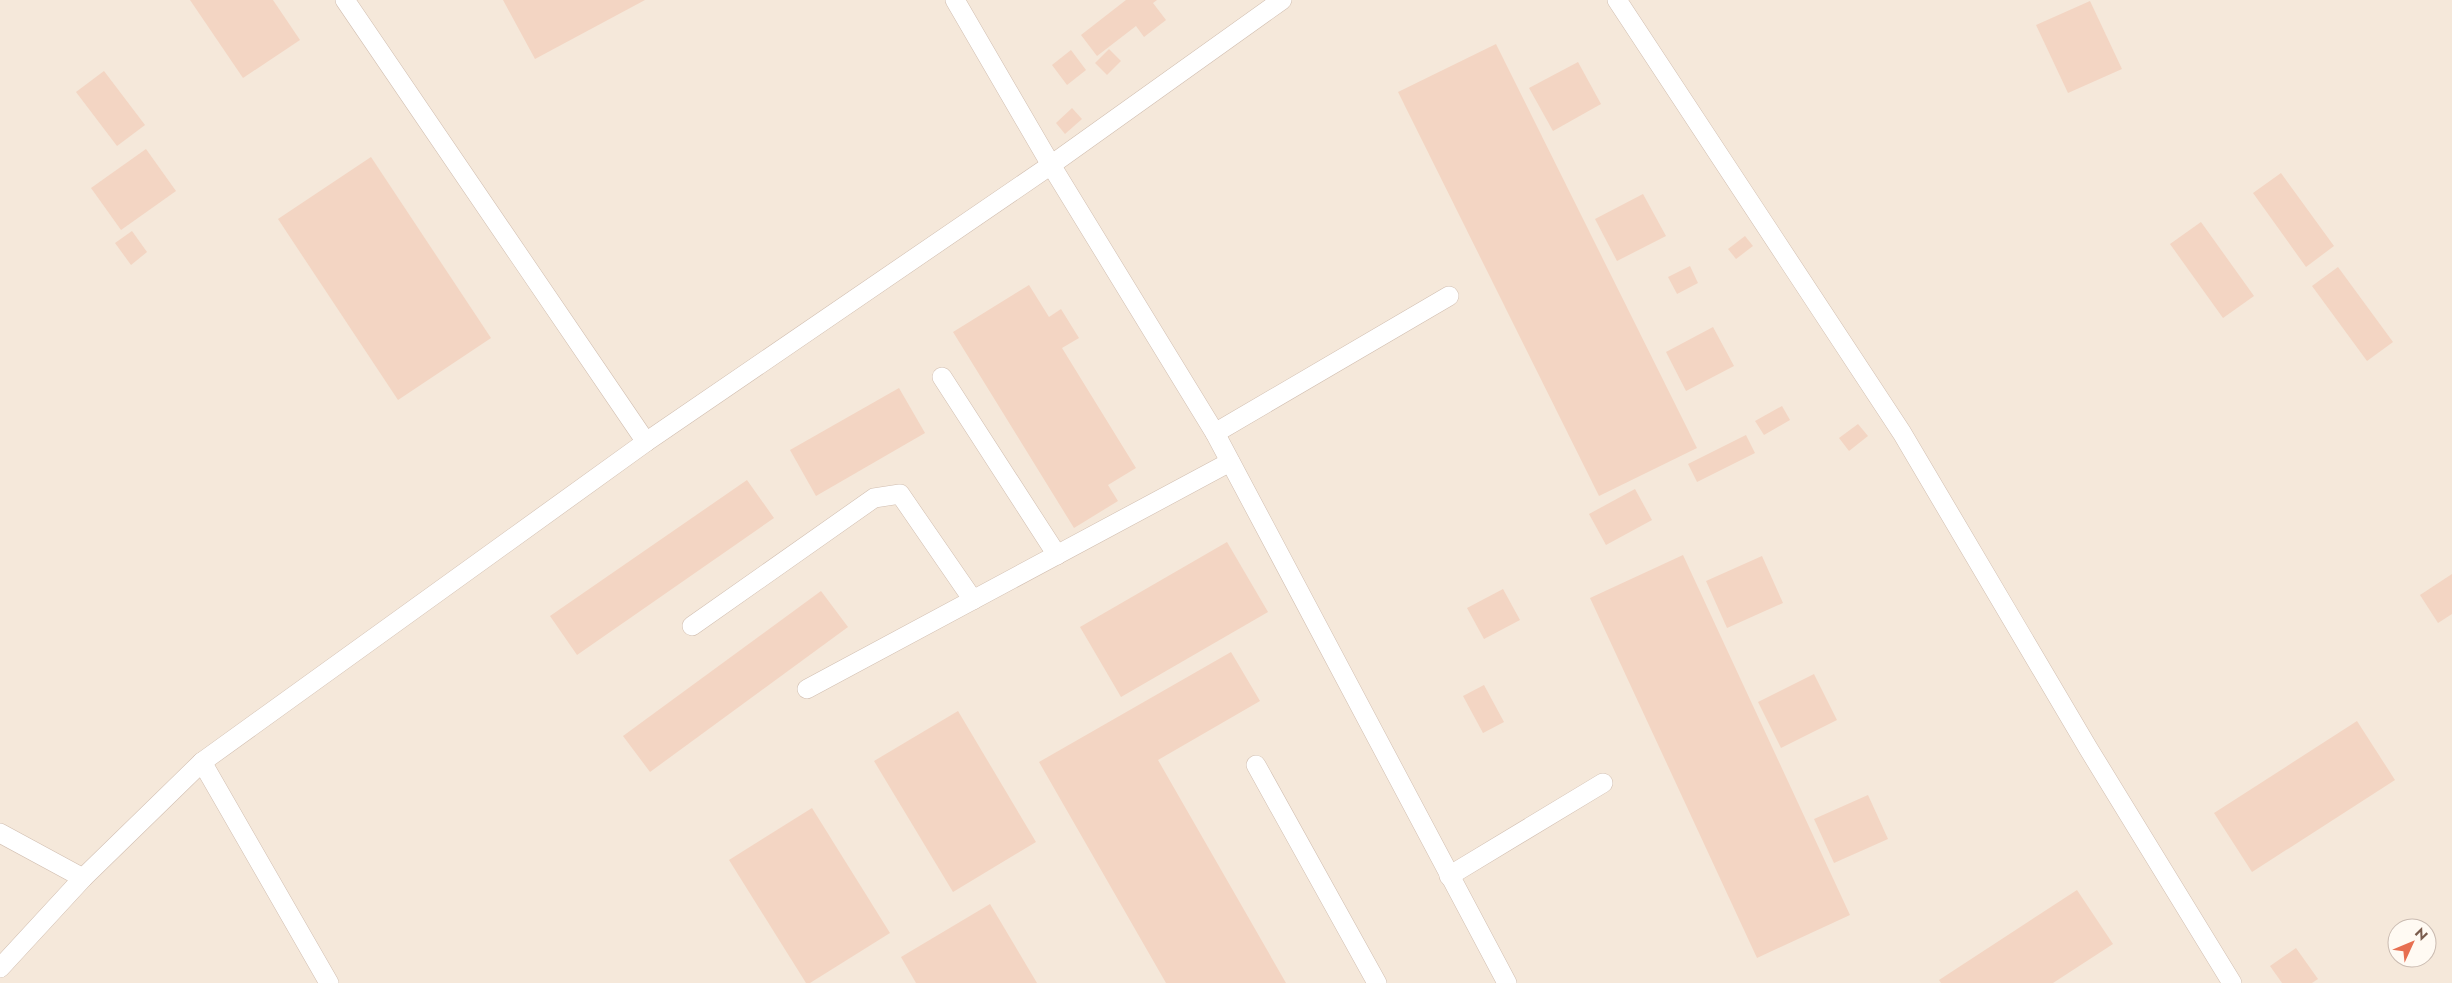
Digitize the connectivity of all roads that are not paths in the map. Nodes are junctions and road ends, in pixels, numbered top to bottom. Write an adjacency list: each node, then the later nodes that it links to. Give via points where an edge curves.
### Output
1 (345, 0): 9 (lane)
2 (955, 0): 5 (lane)
3 (1282, 0): 5 (lane)
4 (1617, 0): 25 (lane, via 1902,433 2088,748)
5 (1051, 165): 8 (lane); 9 (lane)
6 (1449, 296): 8 (lane)
7 (942, 377): 11 (lane)
8 (1215, 433): 10 (lane)
9 (646, 442): 15 (lane)
10 (1230, 462): 11 (lane); 19 (lane)
11 (1057, 555): 12 (lane)
12 (973, 600): 13 (lane, via 900,494 874,498); 14 (lane)
13 (692, 626)
14 (808, 689)
15 (202, 762): 20 (lane); 23 (lane)
16 (1256, 765): 24 (lane)
17 (1603, 783): 19 (lane)
18 (0, 833): 20 (lane)
19 (1449, 876): 22 (lane)
20 (83, 878): 21 (lane)
21 (0, 968)
22 (1500, 980)
23 (330, 983)
24 (1377, 983)
25 (2232, 983)

